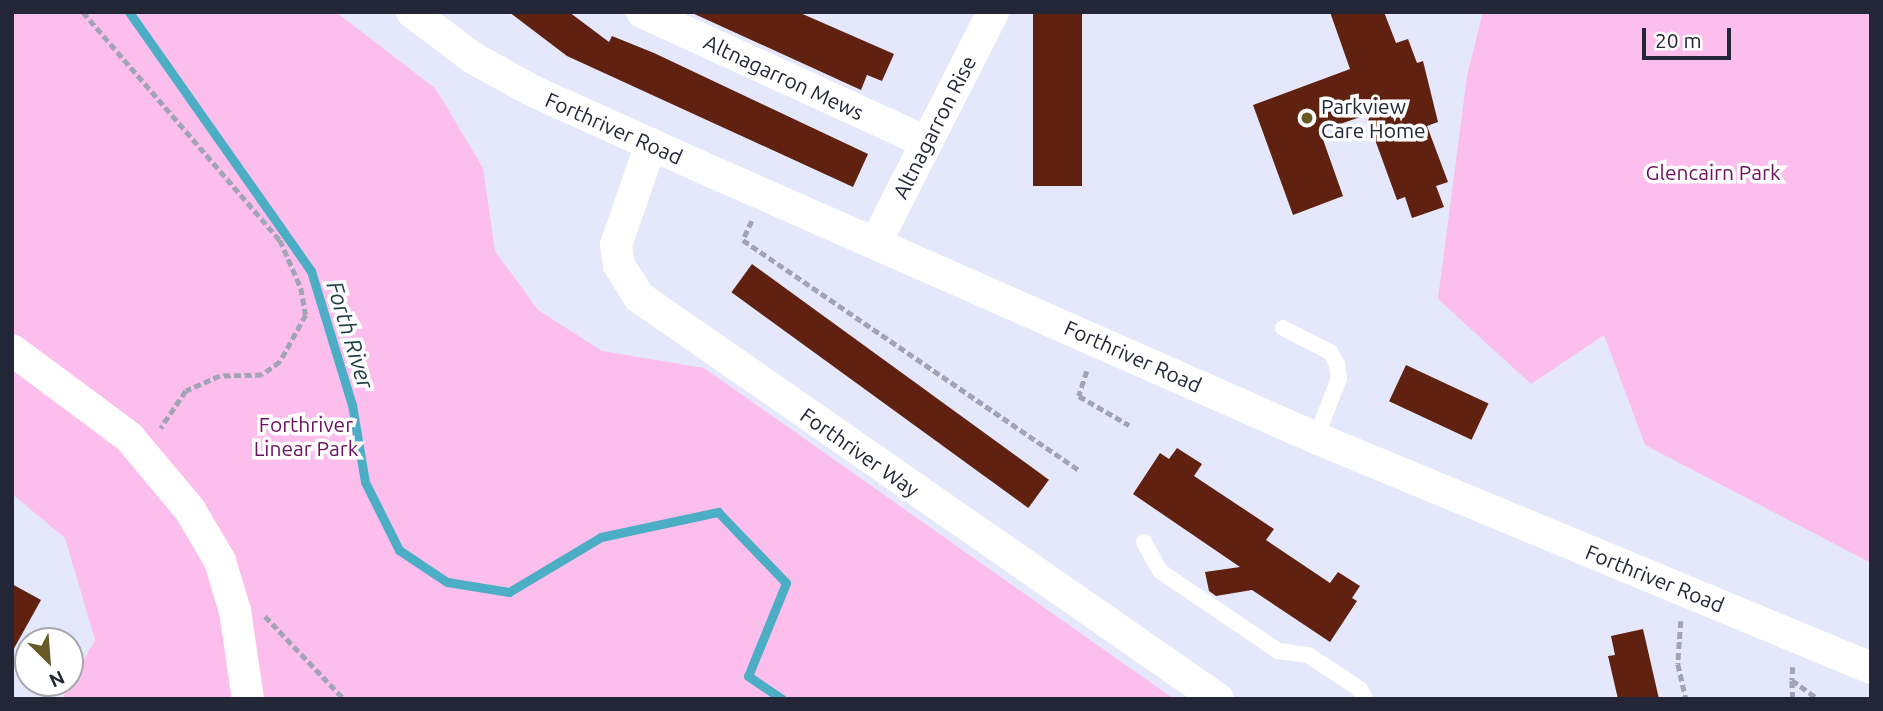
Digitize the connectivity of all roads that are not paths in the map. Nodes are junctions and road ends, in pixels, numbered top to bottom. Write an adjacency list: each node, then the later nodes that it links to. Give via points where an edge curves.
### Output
1 (412, 12): 5 (street, Forthriver Road, via 485,64)
2 (642, 12): 4 (street, Altnagarron Mews)
3 (993, 12): 4 (street, Altnagarron Rise)
4 (926, 142): 6 (street, Altnagarron Rise)
5 (651, 144): 6 (street, Forthriver Road); 13 (street, Forthriver Way, via 616,245 619,265 639,297)
6 (876, 242): 9 (street, Forthriver Road)
7 (1283, 328): 9 (lane, via 1330,352 1337,364 1339,378)
8 (12, 350): 12 (street, via 129,437 190,510 220,561 235,611)
9 (1317, 438): 11 (street, Forthriver Road)
10 (1144, 542): 14 (lane, via 1160,571 1278,651 1308,655 1360,689)
11 (1871, 668)
12 (248, 699)
13 (1218, 699)
14 (1365, 699)

